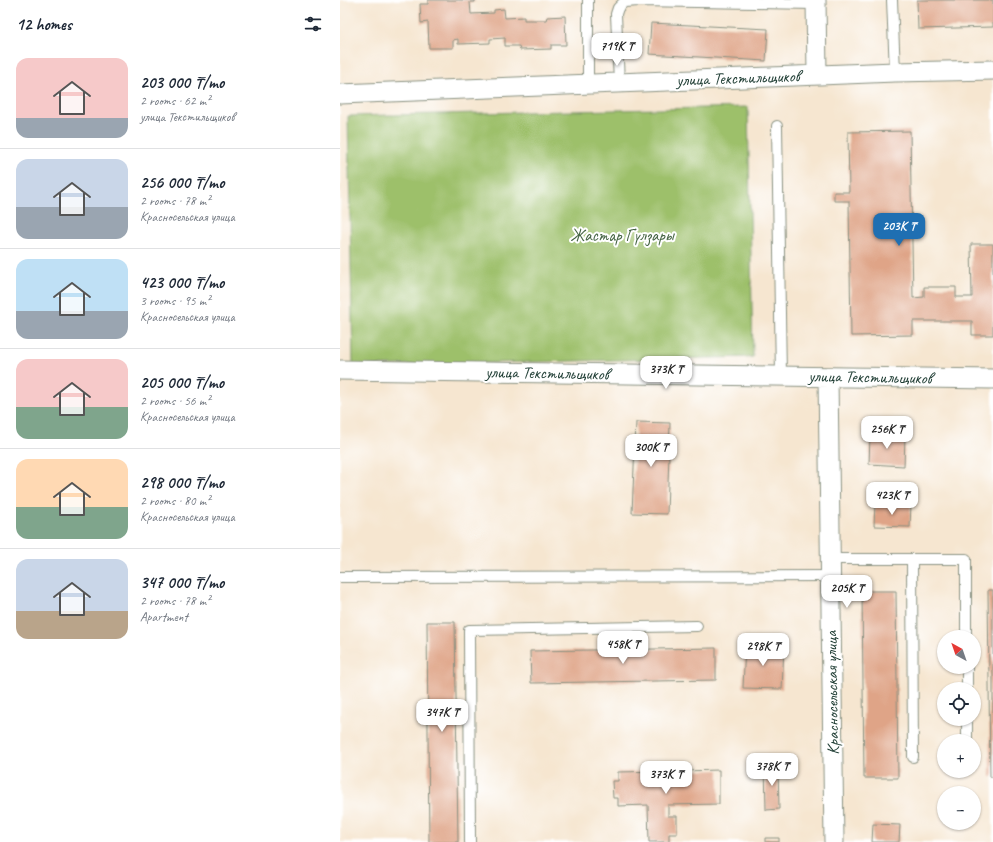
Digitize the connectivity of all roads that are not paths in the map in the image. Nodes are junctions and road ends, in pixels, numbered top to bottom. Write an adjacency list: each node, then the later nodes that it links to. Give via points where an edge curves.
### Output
1 (588, 0): 8 (lane)
2 (892, 0): 5 (lane)
3 (816, 2): 6 (street); 7 (lane, via 624,2 616,14)
4 (993, 70): 5 (street, улица Текстильщиков)
5 (895, 72): 6 (street, улица Текстильщиков)
6 (816, 75): 7 (street, улица Текстильщиков)
7 (619, 83): 8 (street, улица Текстильщиков)
8 (588, 84): 9 (street, улица Текстильщиков)
9 (340, 94)
10 (777, 126): 12 (lane)
11 (340, 370): 12 (street, улица Текстильщиков)
12 (781, 376): 13 (street, улица Текстильщиков)
13 (828, 377): 14 (street, улица Текстильщиков); 16 (street, Красносельская улица)
14 (993, 379)
15 (912, 559): 16 (lane); 19 (lane, via 966,559); 20 (lane)
16 (831, 568): 17 (lane); 22 (street, Красносельская улица)
17 (340, 577)
18 (697, 626): 21 (lane, via 469,630)
19 (966, 630)
20 (913, 757)
21 (470, 842)
22 (834, 842)

